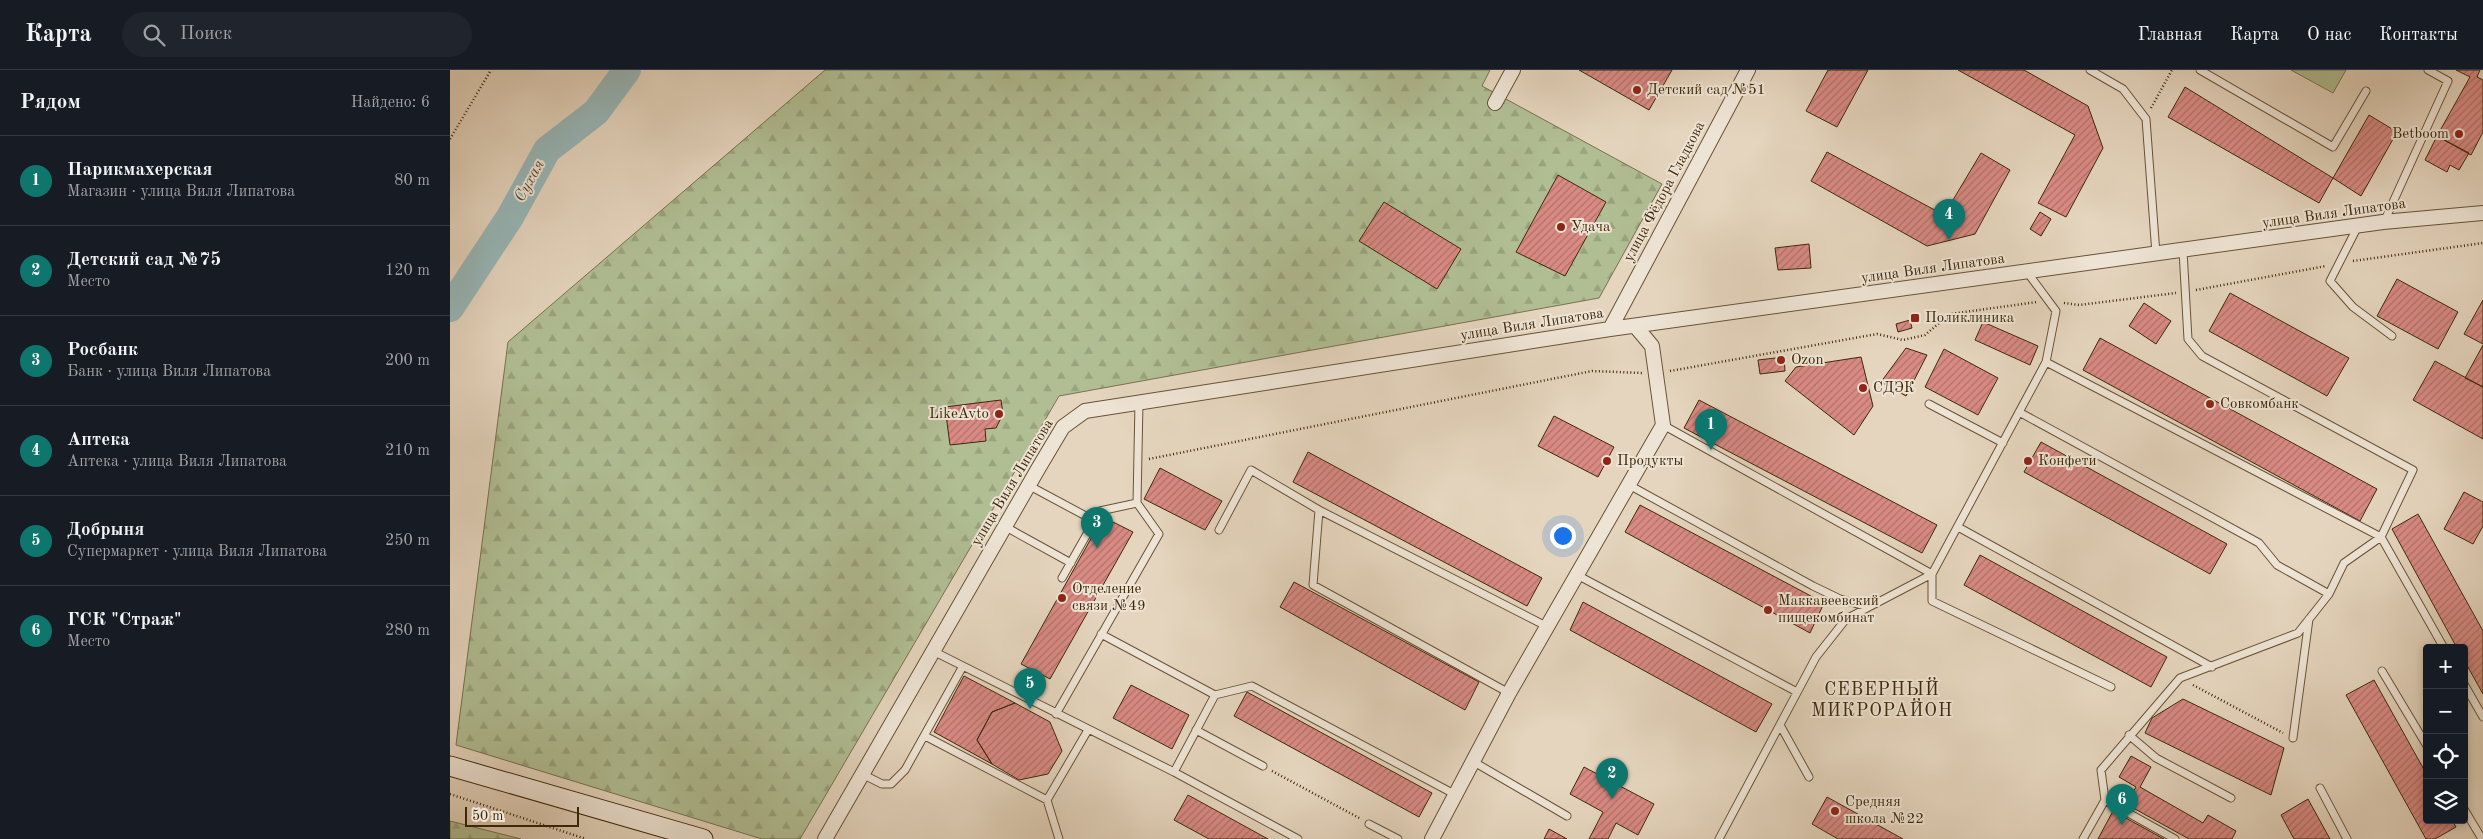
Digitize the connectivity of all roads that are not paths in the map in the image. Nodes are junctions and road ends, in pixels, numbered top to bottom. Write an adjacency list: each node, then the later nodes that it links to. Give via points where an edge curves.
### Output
1 (1513, 70): 7 (street)
2 (1748, 70): 15 (street, улица Фёдора Гладкова)
3 (2090, 70): 12 (lane, via 2123,89 2146,118)
4 (2200, 70): 6 (lane, via 2333,147)
5 (2428, 70): 9 (lane, via 2448,81)
6 (2366, 91)
7 (1495, 103)
8 (2483, 213): 9 (street, улица Виля Липатова)
9 (2383, 222): 10 (street, улица Виля Липатова)
10 (2358, 226): 11 (street, улица Виля Липатова); 16 (lane, via 2330,281 2353,308)
11 (2182, 251): 12 (street, улица Виля Липатова); 31 (lane, via 2188,339 2202,356 2413,470)
12 (2156, 254): 13 (street, улица Виля Липатова)
13 (2027, 272): 14 (street, улица Виля Липатова); 17 (lane, via 2056,311)
14 (1636, 328): 15 (street, улица Виля Липатова); 21 (street, via 1652,346)
15 (1610, 329): 18 (street, улица Виля Липатова)
16 (2392, 336)
17 (2046, 362): 20 (lane); 31 (lane)
18 (1139, 402): 23 (street, улица Виля Липатова, via 1085,410 1063,427); 25 (lane)
19 (1929, 404): 22 (lane)
20 (2019, 412): 22 (lane); 36 (lane, via 2259,544 2277,565)
21 (1663, 425): 24 (street); 33 (lane)
22 (2003, 443): 29 (lane)
23 (1028, 485): 27 (lane); 28 (street, улица Виля Липатова)
24 (1629, 485): 34 (street); 37 (lane, via 1813,586)
25 (1137, 503): 27 (lane, via 1100,511); 40 (lane, via 1159,534)
26 (1319, 510): 30 (lane, via 1251,470); 39 (lane); 49 (lane, via 1312,585)
27 (1094, 521): 32 (lane)
28 (1004, 526): 32 (lane); 42 (street, улица Виля Липатова)
29 (1958, 527): 33 (lane); 44 (lane)
30 (1218, 530)
31 (2381, 537): 36 (lane, via 2344,563); 41 (lane)
32 (1070, 563): 35 (lane)
33 (1932, 574): 37 (lane); 46 (lane, via 1932,601)
34 (1579, 576): 39 (street); 48 (lane)
35 (1062, 578)
36 (2329, 594): 38 (lane)
37 (1868, 607): 48 (lane, via 1846,619 1816,657)
38 (2309, 619): 44 (lane, via 2298,633); 58 (lane)
39 (1548, 628): 49 (street)
40 (1101, 634): 50 (lane); 51 (lane)
41 (2442, 644)
42 (933, 651): 43 (lane); 64 (street, улица Виля Липатова)
43 (963, 666): 51 (lane); 57 (lane)
44 (2212, 667): 56 (lane, via 2180,678)
45 (2382, 670): 59 (lane)
46 (2111, 687)
47 (2467, 689): 52 (lane)
48 (1797, 692): 53 (lane)
49 (1509, 693): 60 (street)
50 (1215, 695): 55 (lane); 67 (lane, via 1252,686)
51 (1056, 714): 54 (lane)
52 (2483, 717)
53 (1780, 725): 65 (lane); 80 (lane)
54 (1088, 730): 63 (lane); 69 (lane)
55 (1196, 730): 62 (lane); 63 (lane)
56 (2129, 735): 68 (lane, via 2156,758); 70 (lane, via 2101,770)
57 (925, 736): 64 (lane, via 905,770 891,784 882,784); 69 (lane)
58 (2293, 738)
59 (2423, 739)
60 (1474, 762): 67 (street); 71 (lane)
61 (450, 766): 74 (main road)
62 (1263, 766)
63 (1174, 772): 77 (lane)
64 (862, 774): 75 (street, улица Виля Липатова)
65 (1809, 776)
66 (2320, 788): 83 (lane)
67 (1456, 795): 79 (street)
68 (2231, 798)
69 (1048, 800): 76 (lane)
70 (2105, 800): 81 (lane); 82 (lane)
71 (1568, 816)
72 (2468, 816): 84 (lane)
73 (1369, 824): 78 (lane)
74 (703, 839)
75 (825, 839)
76 (1059, 839)
77 (1298, 839)
78 (1398, 839)
79 (1432, 839)
80 (1719, 839)
81 (2084, 839)
82 (2175, 839)
83 (2347, 839)
84 (2482, 839)

